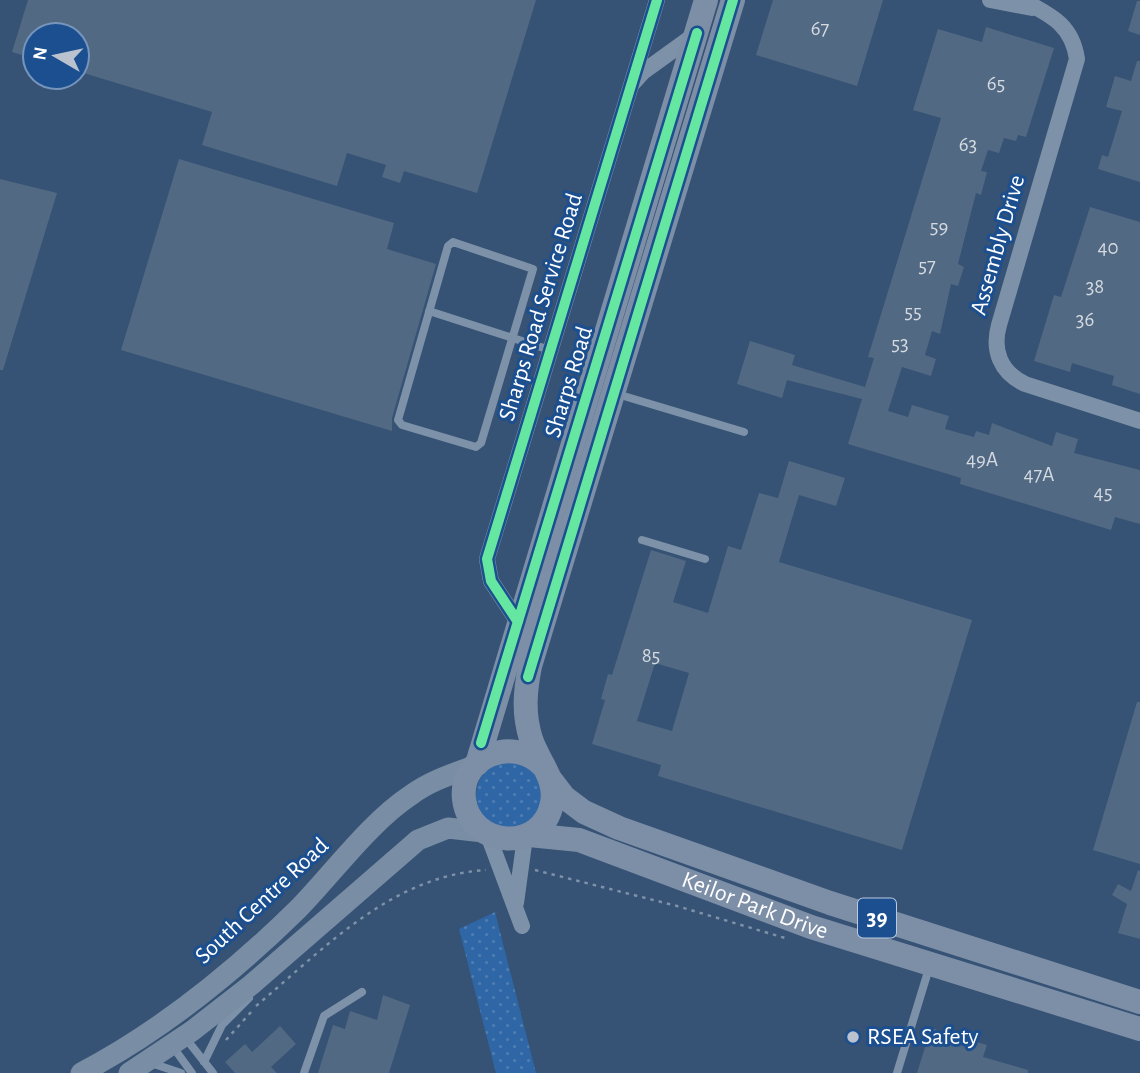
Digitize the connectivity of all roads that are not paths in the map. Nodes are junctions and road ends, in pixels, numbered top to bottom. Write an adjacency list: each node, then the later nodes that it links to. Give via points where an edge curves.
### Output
1 (657, 0): 8 (street, Sharps Road Service Road)
2 (706, 0): 7 (main road, Sharps Road)
3 (733, 0): 12 (main road, Sharps Road / 39)
4 (990, 0): 6 (street, Assembly Drive)
5 (1022, 0): 6 (street, Assembly Drive)
6 (1038, 8): 13 (street, Assembly Drive, via 1065,26 1074,42 1076,67 1005,301 995,340 998,356 1012,376 1025,384)
7 (697, 33): 8 (street); 17 (main road, Sharps Road)
8 (631, 86): 11 (street, Sharps Road Service Road)
9 (429, 312): 10 (lane); 10 (lane, via 450,243 531,266 533,273); 10 (lane, via 398,414 402,425 479,446)
10 (513, 338): 11 (lane)
11 (551, 350): 17 (street, Sharps Road Service Road, via 487,559 491,581)
12 (614, 394): 14 (lane); 19 (main road, Sharps Road / 39, via 526,687 525,714)
13 (1140, 421)
14 (744, 432)
15 (642, 541): 16 (lane)
16 (705, 559)
17 (518, 622): 18 (main road, Sharps Road)
18 (475, 765): 19 (main road, 39, via 509,750 527,754); 20 (main road, via 467,779 464,801 473,822); 28 (street, South Centre Road, via 408,796 268,937)
19 (546, 772): 21 (main road, 39, via 553,799 550,811); 27 (main road, Keilor Park Drive / 39, via 564,797 615,826 830,903)
20 (486, 834): 21 (main road, 39, via 506,840); 22 (street); 24 (street, via 449,828 418,840)
21 (527, 836): 22 (street); 25 (main road, Keilor Park Drive / 39, via 579,840 766,912)
22 (516, 903): 23 (street)
23 (522, 926)
24 (306, 937): 30 (street); 31 (lane, via 222,1025)
25 (930, 962): 29 (main road, Keilor Park Drive / 39); 38 (lane)
26 (362, 992): 37 (lane, via 324,1016)
27 (1140, 1002)
28 (165, 1021): 30 (lane); 30 (lane); 33 (street, South Centre Road)
29 (1140, 1029)
30 (178, 1040): 31 (lane); 32 (street); 35 (lane)
31 (204, 1062): 36 (lane)
32 (137, 1068): 34 (lane)
33 (81, 1073)
34 (181, 1073)
35 (192, 1073)
36 (213, 1073)
37 (304, 1073)
38 (897, 1073)

